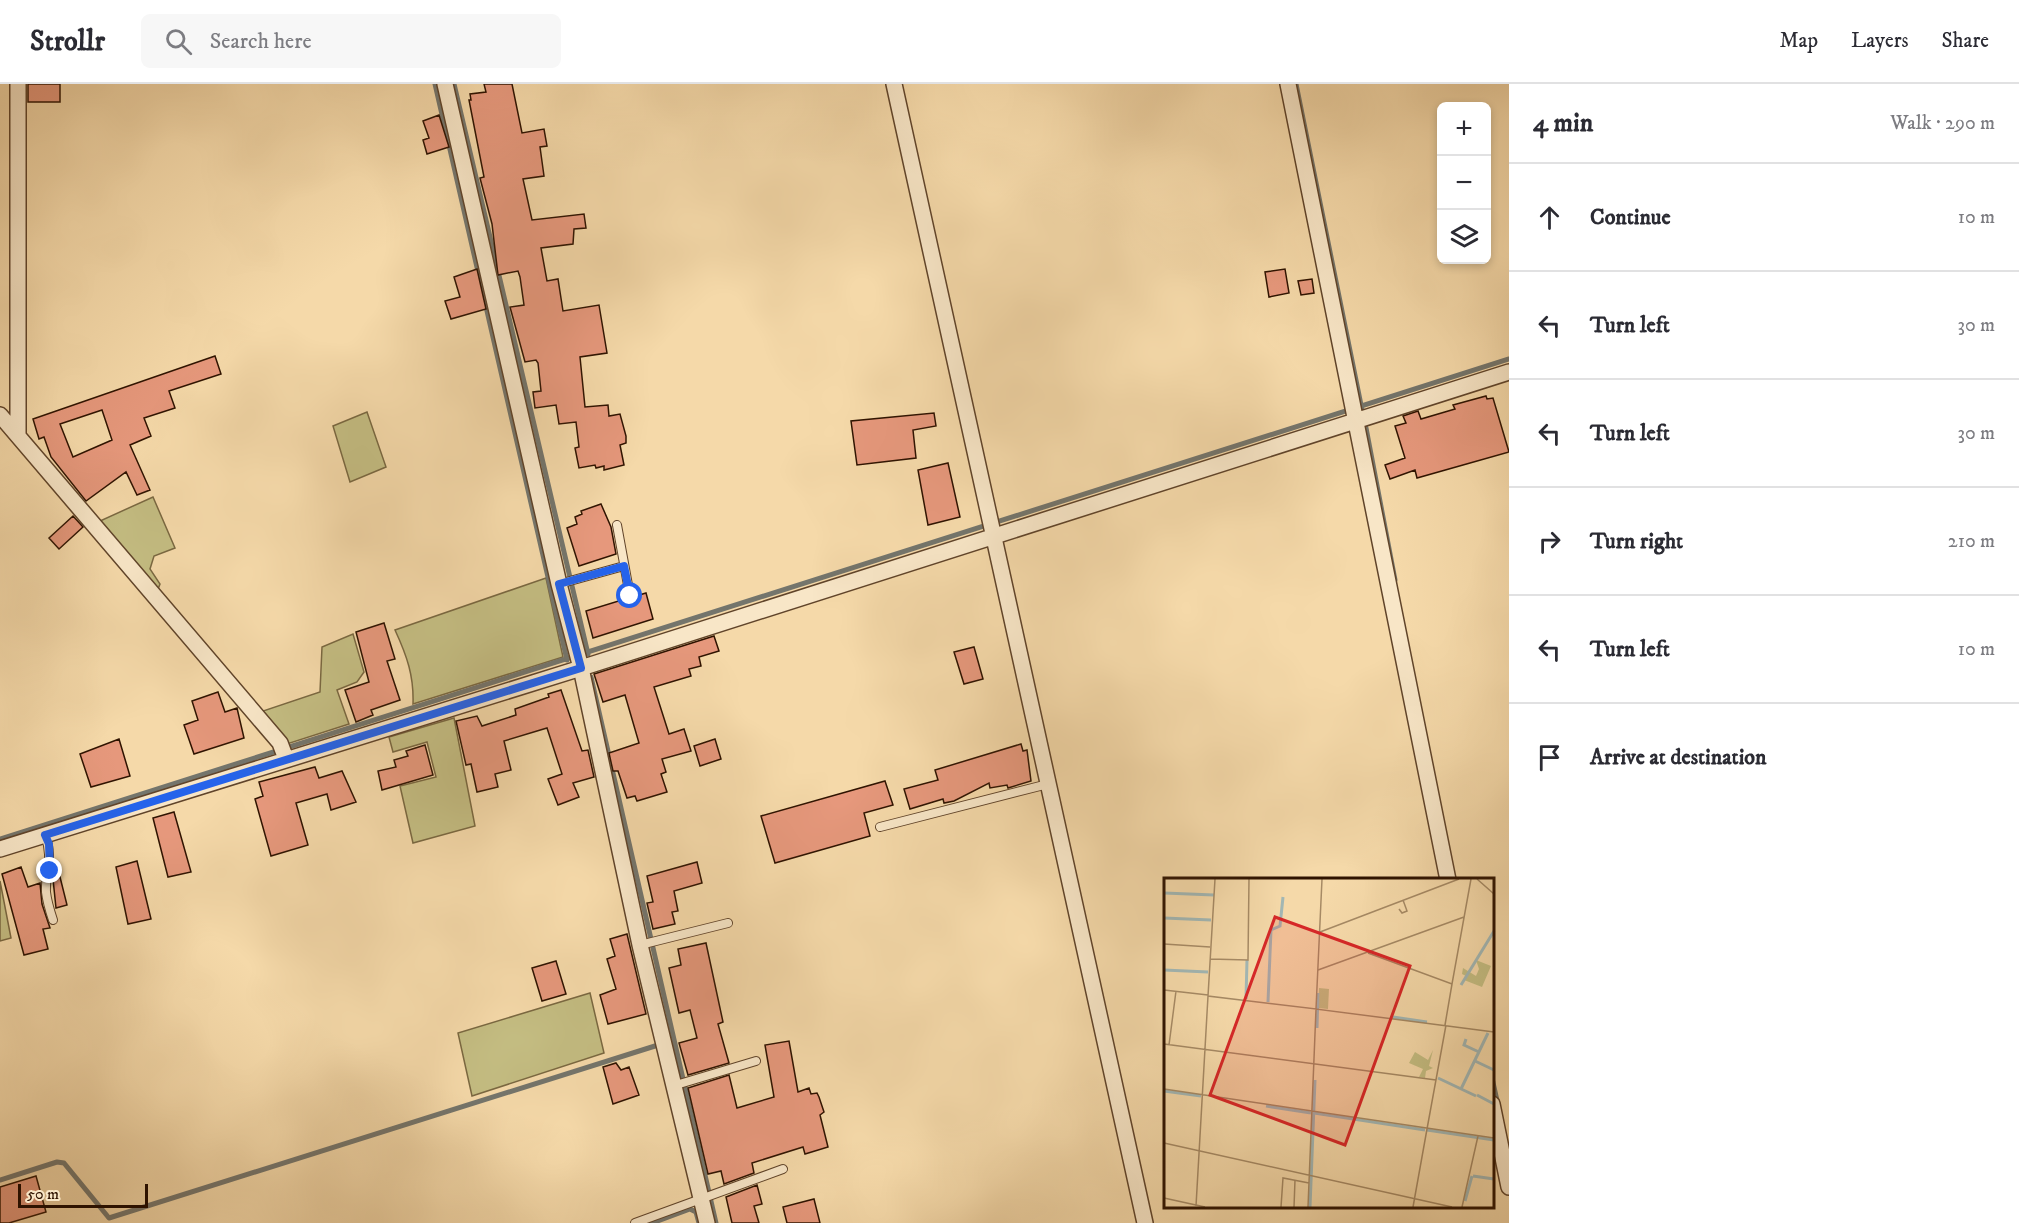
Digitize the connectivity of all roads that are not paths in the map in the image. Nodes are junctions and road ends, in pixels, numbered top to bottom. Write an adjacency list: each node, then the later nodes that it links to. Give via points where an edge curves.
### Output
1 (18, 84): 8 (street)
2 (445, 84): 12 (street)
3 (894, 84): 10 (street)
4 (1288, 84): 6 (street)
5 (1509, 372): 6 (street)
6 (1354, 413): 10 (street); 20 (street)
7 (0, 414): 8 (street)
8 (18, 435): 15 (street)
9 (617, 525): 11 (lane)
10 (993, 530): 14 (street); 16 (street)
11 (624, 566): 12 (lane); 13 (lane)
12 (567, 581): 14 (street)
13 (630, 596)
14 (579, 661): 15 (street); 23 (street)
15 (284, 754): 18 (street)
16 (1048, 784): 17 (lane); 32 (street)
17 (880, 827)
18 (47, 839): 19 (street); 21 (lane, via 50,871 46,889)
19 (0, 849)
20 (1448, 878)
21 (53, 920)
22 (728, 923): 23 (lane)
23 (648, 943): 25 (street)
24 (756, 1061): 25 (lane)
25 (681, 1083): 29 (street)
26 (1494, 1114): 28 (street)
27 (783, 1169): 29 (lane)
28 (1509, 1186)
29 (708, 1197): 30 (lane); 31 (street)
30 (635, 1223)
31 (707, 1223)
32 (1144, 1223)

